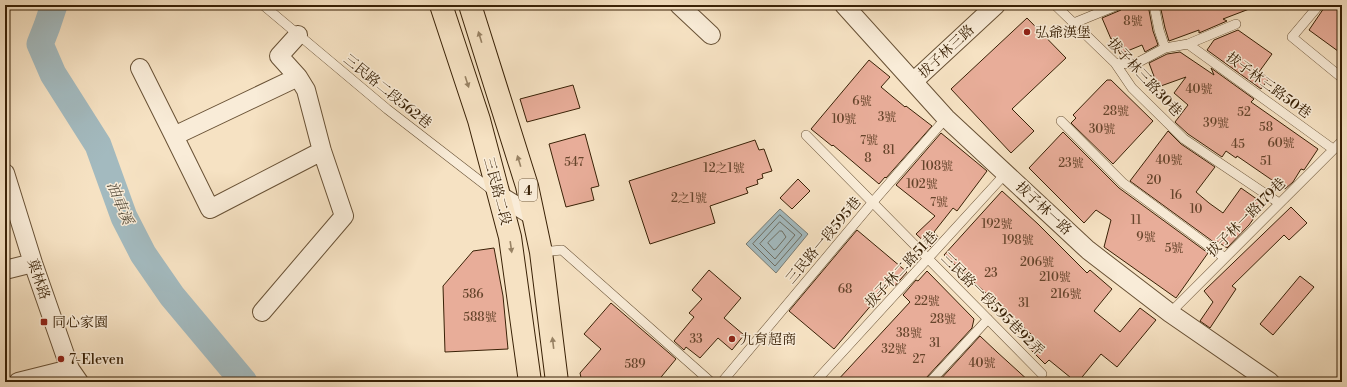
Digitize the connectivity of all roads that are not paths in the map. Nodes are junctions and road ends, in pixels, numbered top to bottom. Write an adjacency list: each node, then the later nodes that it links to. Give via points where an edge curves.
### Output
1 (263, 5): 13 (lane, 三民路二段562巷)
2 (441, 5): 31 (main road, 三民路二段 / 4, one-way to 31, via 479,120)
3 (470, 5): 34 (main road, 三民路二段 / 4, one-way to 3, via 527,186)
4 (678, 5): 14 (street)
5 (844, 5): 21 (street, 拔子林一路)
6 (996, 5): 21 (street, 拔子林三路)
7 (1056, 5): 11 (lane, 拔子林三路30巷)
8 (1118, 5): 11 (lane)
9 (1154, 5): 16 (lane)
10 (1319, 5): 20 (lane, via 1292,37)
11 (1074, 23): 17 (lane, 拔子林三路30巷)
12 (1236, 24): 15 (lane)
13 (298, 35): 19 (street, via 279,56); 31 (lane, 三民路二段562巷, via 387,109)
14 (711, 36)
15 (1188, 44): 16 (lane); 27 (lane, 拔子林三路50巷)
16 (1165, 48): 17 (lane, via 1135,64)
17 (1115, 63): 33 (lane, 拔子林三路30巷, via 1132,88 1184,139)
18 (140, 68): 25 (street)
19 (298, 77): 25 (street); 28 (street, via 306,90)
20 (1342, 78)
21 (914, 81): 22 (street, 拔子林一路)
22 (946, 118): 30 (street, 拔子林一路); 32 (lane, 三民路一段595巷)
23 (1061, 121): 36 (lane, via 1123,183)
24 (806, 135): 32 (lane, 三民路一段595巷92弄)
25 (174, 136): 28 (street, via 210,209)
26 (1342, 140): 27 (lane, 拔子林一路179巷)
27 (1333, 149): 33 (lane, 拔子林一路179巷)
28 (322, 150): 40 (street, via 344,216)
29 (5, 173): 38 (street, 菓林路)
30 (1006, 173): 37 (lane, 拔子林二路51巷); 41 (street, 拔子林一路, via 1088,250)
31 (499, 195): 34 (street); 46 (main road, 三民路二段 / 4, one-way to 46, via 510,237)
32 (872, 203): 37 (lane, 三民路一段595巷92弄); 49 (lane, 三民路一段595巷)
33 (1279, 203): 36 (lane, 拔子林一路179巷)
34 (533, 216): 35 (main road, 三民路二段 / 4)
35 (541, 252): 47 (main road, 三民路二段 / 4, one-way to 35); 48 (lane, via 562,250)
36 (1225, 258): 41 (lane, 拔子林一路179巷)
37 (929, 260): 42 (lane, 三民路一段595巷92弄); 50 (lane, 拔子林二路51巷)
38 (33, 263): 39 (street); 44 (street, 菓林路)
39 (5, 270)
40 (262, 312)
41 (1170, 313): 52 (street, 拔子林一路)
42 (988, 319): 43 (lane, 三民路一段595巷92弄); 51 (lane)
43 (1042, 374)
44 (75, 375): 45 (street)
45 (18, 382)
46 (530, 382)
47 (557, 382)
48 (711, 382)
49 (722, 382)
50 (815, 382)
51 (930, 382)
52 (1270, 382)

